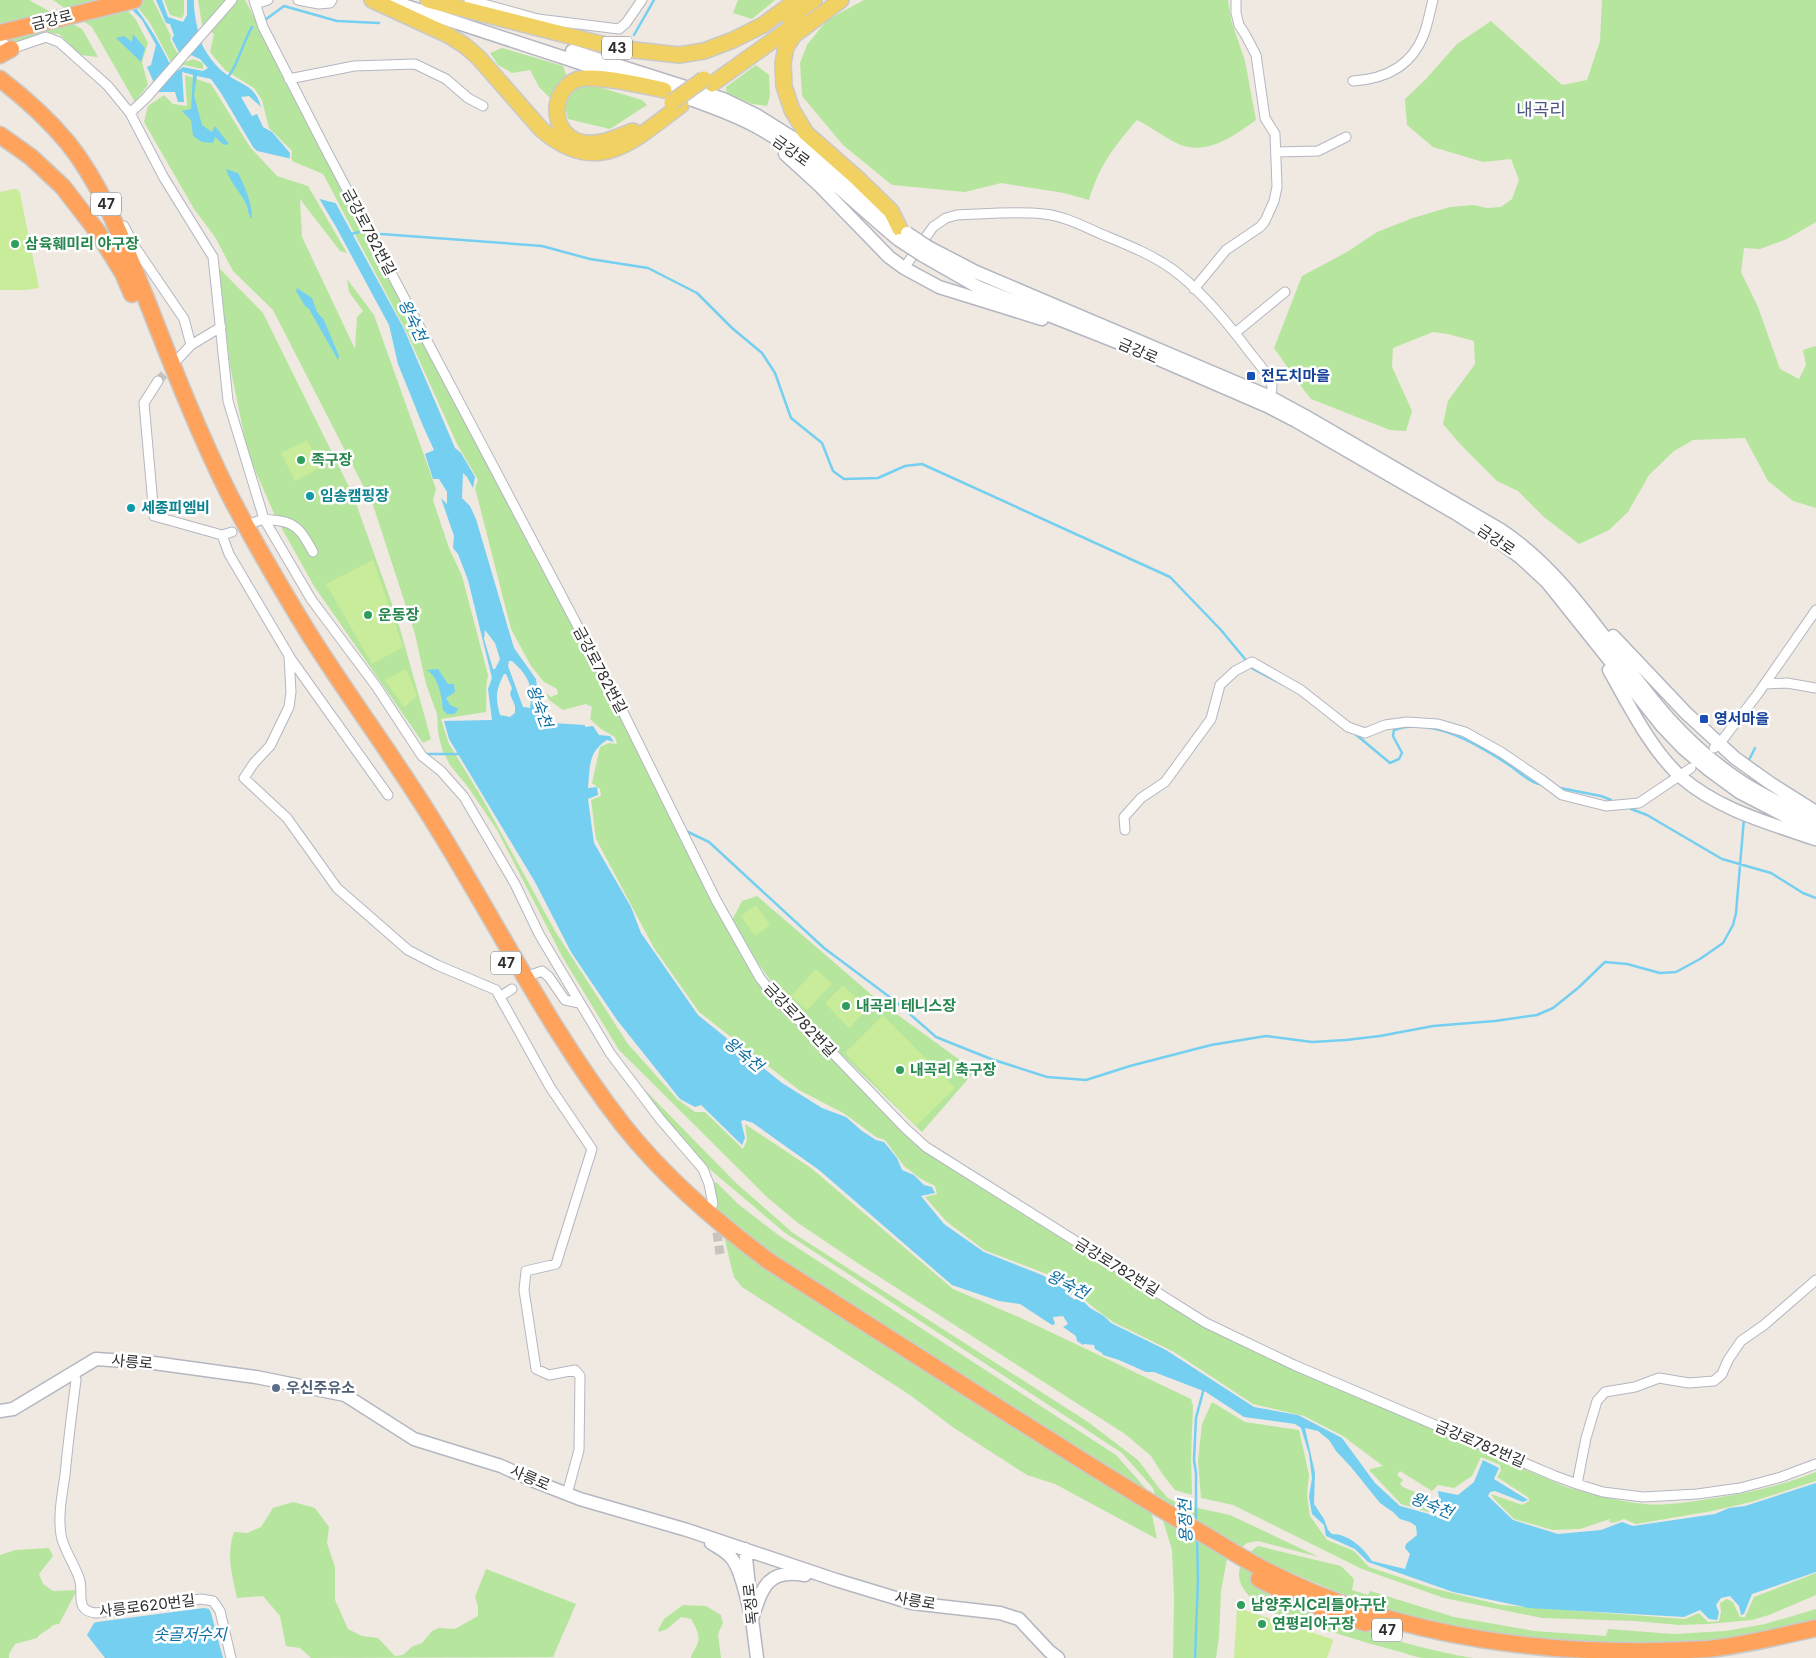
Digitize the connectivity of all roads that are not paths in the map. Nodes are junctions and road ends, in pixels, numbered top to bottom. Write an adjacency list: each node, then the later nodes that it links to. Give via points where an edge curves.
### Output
1 (93, 0): 20 (highway, 금강로)
2 (134, 0): 20 (highway, 금강로)
3 (232, 0): 29 (street)
4 (268, 0): 19 (street)
5 (298, 0): 6 (street, via 319,4)
6 (332, 0)
7 (372, 0): 26 (main road, via 464,45 541,129 572,150 596,154 615,150 639,137)
8 (380, 0): 26 (street, 금강로, via 403,5)
9 (420, 0): 34 (street, 금강로, via 722,99 749,112 793,138)
10 (428, 0): 13 (main road, 43, via 617,48 679,55 704,51 733,40 764,25)
11 (469, 0): 12 (street, via 538,19 619,29)
12 (642, 0)
13 (797, 0)
14 (814, 0): 25 (main road)
15 (828, 0): 25 (main road)
16 (841, 0): 34 (main road, via 794,35 786,47 782,63 784,86 792,110 806,133 891,211)
17 (1236, 0): 33 (street, via 1239,25 1256,55 1265,118 1275,134)
18 (1433, 0): 24 (street, via 1424,33 1413,54 1394,71 1381,77)
19 (255, 2): 22 (street, 금강로782번길, via 263,27)
20 (5, 27)
21 (4, 48): 29 (street, via 46,38 59,42 108,86)
22 (289, 78): 28 (street, via 354,66 415,64 446,79); 74 (street, 금강로782번길, via 620,708 716,900 760,978 779,1002 926,1147 1198,1318 1294,1365)
23 (0, 79): 27 (highway, 47)
24 (1353, 81)
25 (708, 82): 26 (main road, bridge)
26 (672, 99): 26 (main road, via 634,131 604,142 584,143 570,137 560,128 557,116 564,89 577,80 595,78); 30 (street, 금강로, via 721,110)
27 (30, 103): 42 (street, via 73,141 98,177 135,248 184,319); 76 (highway, 47, via 70,146 103,198 186,399 229,493 278,581 312,639 437,826 571,1053 624,1126 671,1179 722,1226 770,1262)
28 (482, 106)
29 (130, 113): 39 (street, via 164,178 213,257)
30 (756, 126): 34 (street, 금강로, via 786,145); 36 (street)
31 (0, 135): 76 (highway, 47, via 31,157 63,187 98,231 123,273 217,492 270,589 301,642 416,810 578,1080 631,1151 694,1214 760,1268)
32 (1346, 137): 33 (street, via 1318,151)
33 (1276, 152): 37 (street, via 1277,187 1265,221 1252,234 1226,250)
34 (902, 234): 35 (street, 금강로, bridge)
35 (925, 251): 40 (street, 금강로, via 978,287); 45 (street, 금강로)
36 (904, 268): 37 (street, via 934,227 946,218 971,214 1045,214 1080,224 1136,249 1172,269); 40 (street, via 939,288)
37 (1194, 288): 41 (street)
38 (1285, 292): 41 (street)
39 (220, 327): 42 (street); 46 (street, via 228,401)
40 (1090, 331): 45 (street, 금강로)
41 (1235, 333): 45 (street, via 1269,378 1272,386)
42 (190, 345): 43 (street)
43 (178, 359)
44 (158, 381): 49 (street, via 144,403 154,516)
45 (1268, 401): 51 (street, 금강로, via 1296,421 1494,538); 52 (street, 금강로, via 1305,416 1501,530)
46 (264, 519): 47 (street); 50 (street, via 293,524 302,532); 68 (street, via 311,599 376,686 422,756 441,771 464,797)
47 (250, 524)
48 (232, 532): 49 (street)
49 (222, 535): 54 (street, via 229,554)
50 (313, 552)
51 (1547, 582): 58 (street, via 1607,667 1663,756); 63 (street, 금강로, via 1656,719 1684,749 1739,792)
52 (1562, 584): 57 (street); 61 (street, 금강로, via 1650,697 1693,743 1741,782)
53 (1816, 610): 55 (street)
54 (289, 656): 59 (street); 67 (street, via 292,692 289,707 270,746 244,778 287,818 337,888 408,950 496,990)
55 (1765, 684): 56 (street, via 1787,683); 57 (street)
56 (1816, 688)
57 (1717, 746): 60 (street)
58 (1686, 772): 62 (street, via 1639,803 1606,806 1562,795 1501,752 1465,732 1438,724 1407,722 1385,725 1365,733 1348,727 1301,690 1252,662 1235,671 1220,686 1211,719 1165,782 1141,798 1124,817); 64 (street, via 1703,793 1726,806)
59 (388, 795)
60 (1816, 812)
61 (1816, 821)
62 (1124, 830)
63 (1816, 832)
64 (1816, 839)
65 (531, 975): 68 (street, via 542,971 565,1000)
66 (512, 989): 67 (street)
67 (501, 996): 75 (street, via 550,1087 592,1149 556,1264 526,1272 524,1290 536,1369 549,1375 576,1370 580,1376 578,1450)
68 (579, 1002): 69 (street, via 610,1053 703,1169)
69 (713, 1204)
70 (1816, 1280): 74 (street, via 1741,1341 1722,1374 1714,1381 1659,1378 1605,1392 1597,1401)
71 (73, 1371): 72 (street, 사릉로, via 13,1409); 75 (street, 사릉로, via 96,1359 154,1363 256,1377 345,1396 414,1439 501,1466); 84 (street, 사릉로620번길, via 76,1380 60,1518 62,1543 79,1578 85,1609 96,1613 201,1599 212,1601 220,1611)
72 (0, 1411)
73 (1816, 1464): 74 (street, 금강로782번길, via 1740,1488 1697,1494 1643,1497 1603,1492)
74 (1577, 1484)
75 (567, 1494): 77 (street, 사릉로)
76 (1134, 1499): 79 (highway, 47)
77 (688, 1530): 78 (street, 사릉로); 81 (street, via 722,1549 733,1560)
78 (745, 1549): 80 (street, 사릉로); 81 (street, 독정로)
79 (1262, 1575): 82 (highway, 47, via 1423,1630 1541,1650 1607,1654 1710,1649); 87 (highway, 47, via 1278,1589 1338,1615 1421,1640 1473,1652)
80 (836, 1580): 81 (street, via 788,1573 775,1576 763,1588); 86 (street, 사릉로, via 912,1603 957,1607 1019,1619)
81 (752, 1619): 85 (street, 독정로)
82 (1816, 1628)
83 (1816, 1638): 88 (highway)
84 (231, 1658)
85 (757, 1658)
86 (1058, 1658)
87 (1521, 1658)
88 (1721, 1658)

